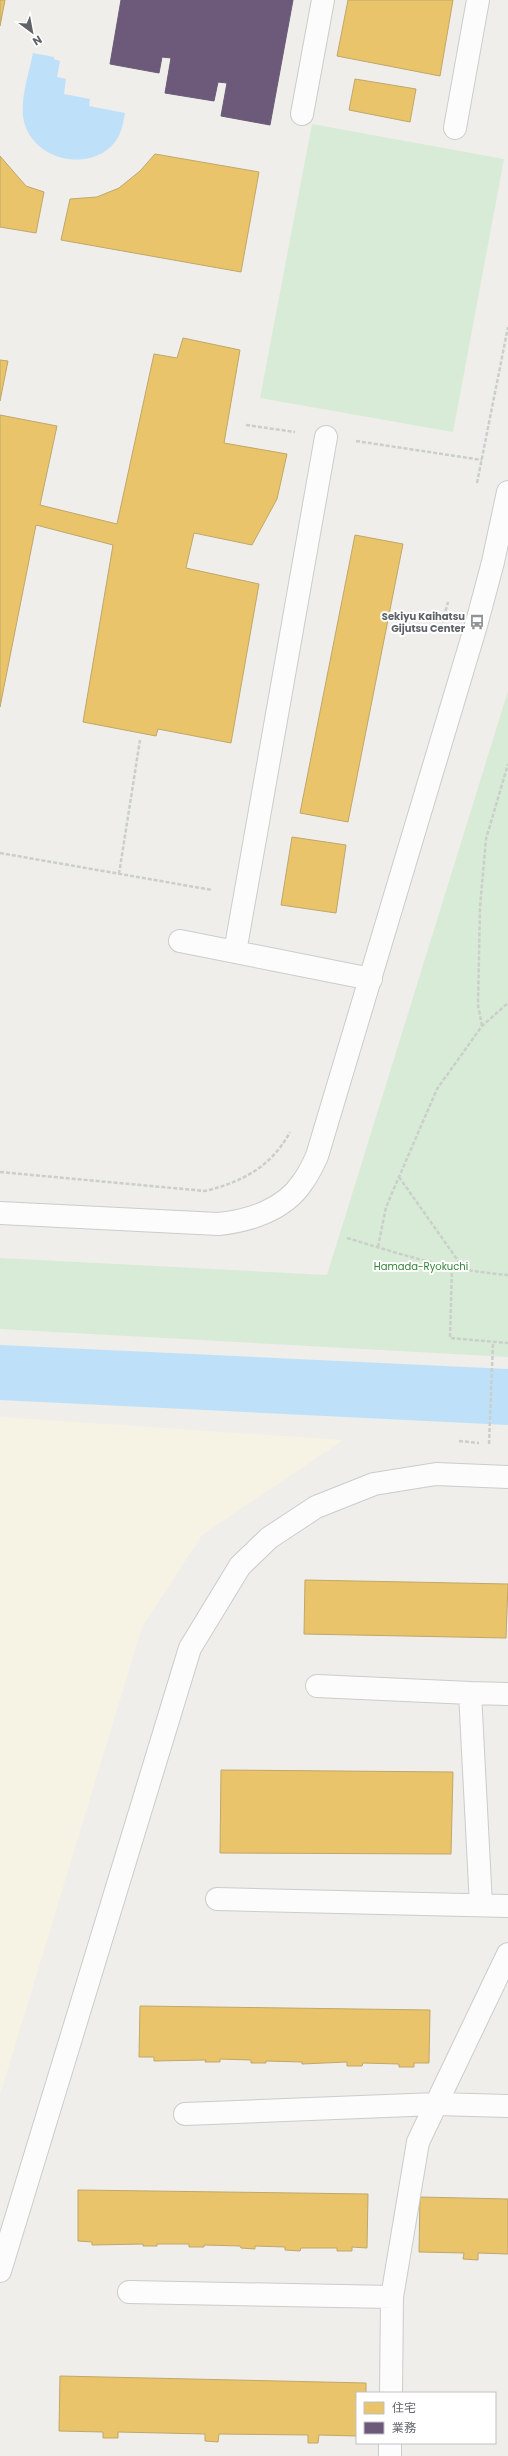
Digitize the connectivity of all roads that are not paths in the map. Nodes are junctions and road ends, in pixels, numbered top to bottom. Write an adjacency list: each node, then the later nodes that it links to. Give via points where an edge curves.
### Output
1 (324, 0): 3 (street)
2 (478, 0): 4 (street)
3 (302, 114)
4 (455, 128)
5 (326, 437): 8 (street)
6 (508, 492): 9 (street, via 477,622)
7 (180, 941): 8 (street)
8 (236, 952): 9 (street)
9 (371, 979): 10 (street, via 317,1156 302,1184 277,1206 242,1222 218,1224)
10 (0, 1213)
11 (508, 1478): 22 (street, via 436,1474 374,1484 316,1507 269,1538 240,1566 190,1648)
12 (317, 1686): 13 (street)
13 (470, 1693): 14 (street); 16 (street)
14 (508, 1694)
15 (217, 1899): 16 (street)
16 (481, 1905): 17 (street)
17 (508, 1906)
18 (508, 1954): 19 (street)
19 (436, 2104): 20 (street); 21 (street); 24 (street, via 418,2142)
20 (508, 2106)
21 (185, 2114)
22 (0, 2271)
23 (129, 2292): 24 (street)
24 (392, 2297): 25 (street)
25 (391, 2392)
26 (390, 2444): 27 (street)
27 (390, 2456)

